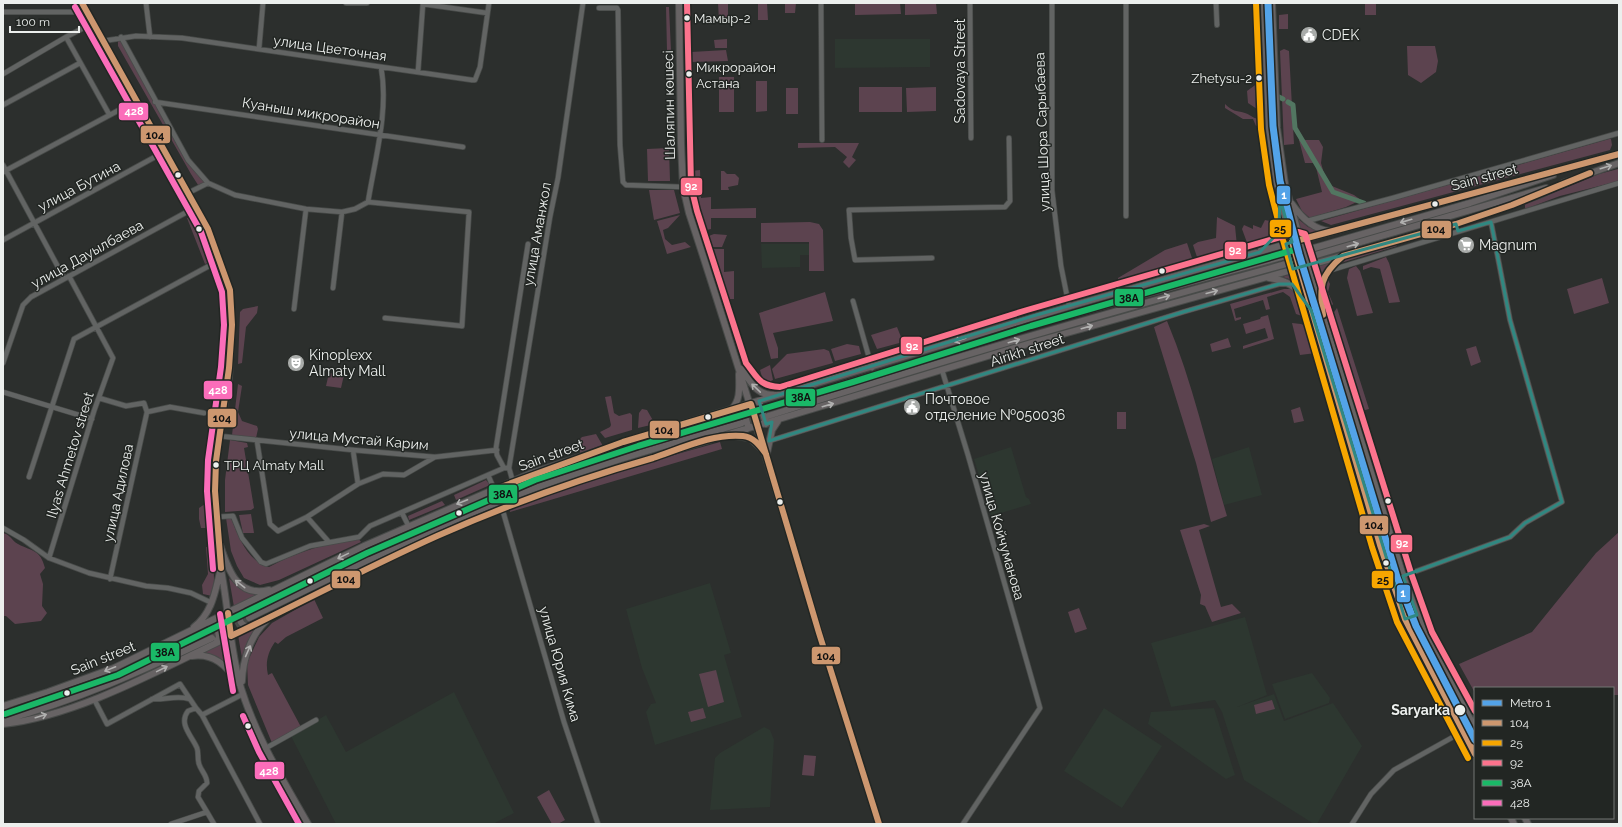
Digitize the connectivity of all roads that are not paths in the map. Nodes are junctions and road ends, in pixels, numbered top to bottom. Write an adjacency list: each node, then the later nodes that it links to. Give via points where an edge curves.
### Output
1 (82, 3): 19 (main road)
2 (146, 3): 25 (street)
3 (263, 3): 27 (street)
4 (346, 3): 5 (street)
5 (367, 3)
6 (489, 3): 20 (street, улица Цветочная)
7 (583, 3): 137 (street, улица Аманжол, via 558,178)
8 (679, 3): 51 (main road, Шаляпин көшесі)
9 (821, 3): 40 (street)
10 (970, 3): 38 (street, Sadovaya Street)
11 (1052, 3): 88 (street, улица Шора Сарыбаева, via 1052,190 1061,266)
12 (1126, 3): 59 (street)
13 (1216, 3): 22 (street)
14 (1264, 3): 54 (main road, via 1269,128)
15 (1272, 3): 53 (main road, via 1277,128 1280,160)
16 (423, 4): 20 (street); 30 (street)
17 (599, 8): 51 (street, via 618,10 623,182 626,185)
18 (3, 12): 19 (street)
19 (87, 12): 21 (main road)
20 (487, 13): 30 (street, улица Цветочная, via 480,67 475,80)
21 (93, 23): 23 (street); 26 (main road)
22 (1217, 24)
23 (66, 37): 28 (street); 31 (street)
24 (121, 37): 25 (street, улица Цветочная); 26 (street, улица Цветочная); 33 (street)
25 (150, 37): 27 (street, улица Цветочная, via 182,38)
26 (102, 40): 32 (main road)
27 (259, 49): 29 (street, улица Цветочная)
28 (80, 63): 34 (street); 35 (street)
29 (381, 67): 30 (street, улица Цветочная); 37 (street, via 384,83)
30 (418, 72)
31 (3, 74)
32 (136, 101): 35 (street); 42 (main road)
33 (155, 102): 37 (street, Куаныш микрорайон); 49 (street, via 188,160)
34 (3, 105)
35 (109, 114): 47 (street)
36 (1619, 133): 60 (street)
37 (379, 135): 41 (street, Куаныш микрорайон); 55 (street)
38 (971, 138)
39 (1009, 138): 75 (street, via 1010,201 1005,207 849,210 855,260)
40 (822, 140)
41 (463, 147)
42 (164, 152): 52 (main road); 62 (street, улица Бутина)
43 (1619, 154): 44 (main road, Sain street)
44 (1594, 161): 64 (main road, Sain street); 70 (main road, Sain street, one-way to 70, via 1470,203)
45 (1619, 163): 48 (main road, Sain street, one-way to 45)
46 (3, 165): 47 (street)
47 (4, 171): 62 (street)
48 (1567, 182): 63 (main road, Sain street, via 1540,195); 72 (main road, Sain street, one-way to 48)
49 (208, 183): 52 (street); 57 (street, via 235,195)
50 (1619, 183): 61 (street)
51 (684, 187): 103 (main road, Шаляпин көшесі, via 689,213)
52 (188, 193): 56 (main road)
53 (1288, 197): 60 (main road, via 1298,214); 67 (main road)
54 (1280, 198): 68 (main road); 71 (main road, via 1279,225 1274,237)
55 (368, 202): 58 (street); 93 (street, via 470,212 462,326)
56 (196, 207): 76 (main road); 82 (street, улица Дауылбаева)
57 (306, 209): 58 (street); 89 (street)
58 (342, 212): 86 (street)
59 (1126, 216)
60 (1307, 221): 64 (main road, via 1322,229)
61 (1491, 222): 65 (street); 162 (street, via 1510,320 1562,502 1526,523 1510,537)
62 (34, 223): 66 (street, улица Бутина); 84 (street)
63 (1456, 224): 65 (street); 74 (main road, Sain street)
64 (1336, 231): 67 (main road, Sain street)
65 (1458, 231): 81 (street)
66 (3, 240)
67 (1303, 240): 68 (main road, Sain street); 78 (main road)
68 (1289, 243): 71 (main road, Sain street); 79 (main road); 80 (main road)
69 (528, 244): 133 (street)
70 (1314, 248)
71 (1260, 252): 88 (main road, Sain street)
72 (1316, 255)
73 (1285, 256): 91 (main road)
74 (1343, 256): 78 (main road, Sain street); 81 (main road)
75 (932, 258)
76 (220, 260): 97 (street); 128 (main road, via 230,290 232,325 228,378)
77 (1286, 264): 95 (main road, one-way to 77)
78 (1310, 264): 79 (main road, Sain street); 92 (main road)
79 (1300, 267): 80 (main road, Sain street); 90 (main road)
80 (1293, 269): 83 (main road, Sain street)
81 (1326, 272): 92 (main road, via 1320,287)
82 (69, 276): 84 (street, улица Дауылбаева); 97 (street)
83 (1265, 277): 85 (main road); 98 (main road, Sain street, one-way to 83)
84 (64, 278): 102 (street, улица Дауылбаева, via 31,297 23,305)
85 (1292, 284): 90 (main road); 106 (street, Airikh street, via 1279,284 1183,312)
86 (333, 288)
87 (853, 301): 104 (street)
88 (1069, 306): 94 (main road, Sain street)
89 (294, 309)
90 (1311, 310): 109 (main road)
91 (1075, 313): 94 (main road); 99 (main road)
92 (1323, 316): 107 (main road)
93 (385, 318)
94 (1025, 320): 96 (main road, Sain street)
95 (1076, 322): 98 (main road); 101 (main road, one-way to 95)
96 (1003, 326): 99 (main road); 104 (main road, Sain street, one-way to 104)
97 (96, 327): 111 (street, Ilyas Ahmetov street, via 113,358); 114 (street, via 74,339)
98 (1031, 343): 100 (main road, Sain street)
99 (962, 347): 116 (main road)
100 (994, 355): 101 (main road); 105 (main road, Sain street)
101 (949, 359): 121 (main road)
102 (3, 363)
103 (739, 367): 110 (main road, one-way to 103, via 768,395 758,391); 113 (main road, Шаляпин көшесі); 117 (main road, via 739,394)
104 (872, 368): 110 (main road, Sain street)
105 (942, 370): 106 (street, улица Койчуманова); 123 (main road, Sain street, one-way to 105)
106 (947, 387): 131 (street, Airikh street); 205 (street, улица Койчуманова, via 1040,708)
107 (1345, 390): 109 (main road, via 1340,389); 162 (main road)
108 (3, 392): 114 (street)
109 (1335, 394): 172 (main road)
110 (781, 395): 112 (main road, Sain street)
111 (99, 398): 118 (street, via 126,406 144,403); 122 (street, Ilyas Ahmetov street)
112 (759, 401): 113 (main road, Sain street); 125 (main road)
113 (751, 404): 115 (main road, Sain street); 126 (main road, Шаляпин көшесі)
114 (51, 407): 122 (street); 139 (street)
115 (740, 407): 117 (main road, Sain street); 127 (main road, via 748,426)
116 (766, 409)
117 (731, 410): 141 (main road, Sain street, via 636,438 532,473)
118 (147, 412): 119 (street, via 170,407); 163 (street, улица Адилова)
119 (204, 413)
120 (741, 416): 140 (main road, Sain street)
121 (768, 416)
122 (92, 419): 160 (street, Ilyas Ahmetov street)
123 (778, 421): 125 (main road, Sain street); 131 (main road)
124 (742, 423): 143 (main road, Sain street)
125 (766, 424): 126 (main road, Sain street)
126 (758, 426): 127 (main road, Sain street); 134 (main road, Шаляпин көшесі)
127 (746, 430): 129 (main road, Sain street)
128 (219, 436): 130 (street, улица Мустай Карим); 136 (main road)
129 (721, 438): 134 (main road, via 746,436 754,440); 145 (main road, Sain street, via 616,468)
130 (257, 441): 132 (street, улица Мустай Карим); 150 (street, via 270,524 278,531)
131 (769, 441): 134 (main road)
132 (353, 450): 135 (street, улица Мустай Карим); 142 (street)
133 (496, 450): 135 (street, улица Мустай Карим); 137 (street)
134 (766, 454): 204 (main road, Шаляпин көшесі)
135 (435, 457): 142 (street, via 402,476 383,474)
136 (216, 461): 149 (main road); 161 (main road, via 211,508)
137 (507, 468): 138 (street); 141 (street)
138 (488, 475): 144 (street); 148 (street)
139 (29, 477)
140 (536, 480): 144 (main road); 152 (main road, Sain street)
141 (513, 482): 144 (main road, Sain street)
142 (358, 484): 150 (street)
143 (544, 486): 145 (main road); 155 (main road, Sain street, via 511,497)
144 (496, 488): 146 (main road, Sain street, one-way to 146)
145 (513, 504): 147 (main road, Sain street)
146 (448, 508): 151 (main road, Sain street); 152 (main road)
147 (502, 508): 154 (main road, Sain street); 203 (street, улица Юрия Кима, via 564,722)
148 (402, 513): 151 (street); 156 (street, via 370,526)
149 (216, 517): 157 (street, via 233,516 242,538 261,562 266,564); 158 (main road)
150 (307, 518): 157 (street)
151 (408, 525): 159 (main road, Sain street)
152 (422, 527): 167 (main road, Sain street)
153 (3, 528): 160 (street)
154 (447, 532): 155 (main road); 170 (main road, Sain street)
155 (420, 536): 171 (main road, Sain street)
156 (359, 537): 157 (street); 159 (street)
157 (328, 541)
158 (220, 545): 161 (main road); 164 (main road, one-way to 158, via 257,591 244,587 231,575)
159 (364, 546): 164 (main road, Sain street, one-way to 164)
160 (49, 558): 163 (street)
161 (221, 568): 165 (main road); 168 (main road)
162 (1403, 576): 169 (main road)
163 (110, 579): 165 (street, via 191,593)
164 (277, 588): 166 (main road, Sain street)
165 (212, 603): 176 (main road, via 202,621)
166 (242, 606): 168 (main road, Sain street); 174 (main road, via 239,613 240,622 245,626)
167 (247, 612)
168 (228, 613): 173 (main road, Sain street); 178 (main road)
169 (1416, 615): 172 (main road, via 1412,619); 177 (main road)
170 (273, 616): 174 (main road, Sain street); 183 (main road, one-way to 170, via 245,657 260,628)
171 (249, 618)
172 (1405, 619): 180 (main road)
173 (208, 622): 176 (main road, Sain street); 181 (main road, via 217,626 219,636)
174 (251, 626): 178 (main road, Sain street)
175 (209, 631): 189 (main road, Sain street, via 116,675 62,695)
176 (185, 634): 187 (main road, Sain street, one-way to 187, via 114,668)
177 (1425, 635): 180 (main road); 194 (main road)
178 (231, 636): 181 (main road, Sain street); 183 (main road)
179 (212, 638): 191 (main road, Sain street, via 119,681 52,706)
180 (1415, 641): 195 (main road)
181 (216, 643): 182 (main road, Sain street)
182 (187, 657): 183 (main road, via 203,656 220,662 231,672); 184 (main road, Sain street, one-way to 182)
183 (242, 691): 190 (street); 196 (main road)
184 (94, 699): 185 (street, via 107,724); 193 (main road, Sain street, one-way to 184, via 26,721)
185 (152, 699): 186 (street); 186 (street, via 180,684)
186 (189, 699): 188 (street)
187 (3, 706)
188 (196, 708): 190 (street); 198 (street, via 188,711 184,721 198,750 199,765 207,778 207,783 198,797)
189 (3, 712)
190 (202, 715): 201 (street)
191 (3, 720)
192 (316, 720): 196 (street)
193 (3, 724)
194 (1474, 726)
195 (1462, 732): 197 (main road); 206 (street, via 1394,770 1371,794)
196 (266, 748): 202 (main road)
197 (1474, 752)
198 (207, 812): 199 (street); 200 (street)
199 (171, 824)
200 (214, 824)
201 (260, 824)
202 (308, 824)
203 (598, 824)
204 (879, 824)
205 (963, 824)
206 (1352, 824)

